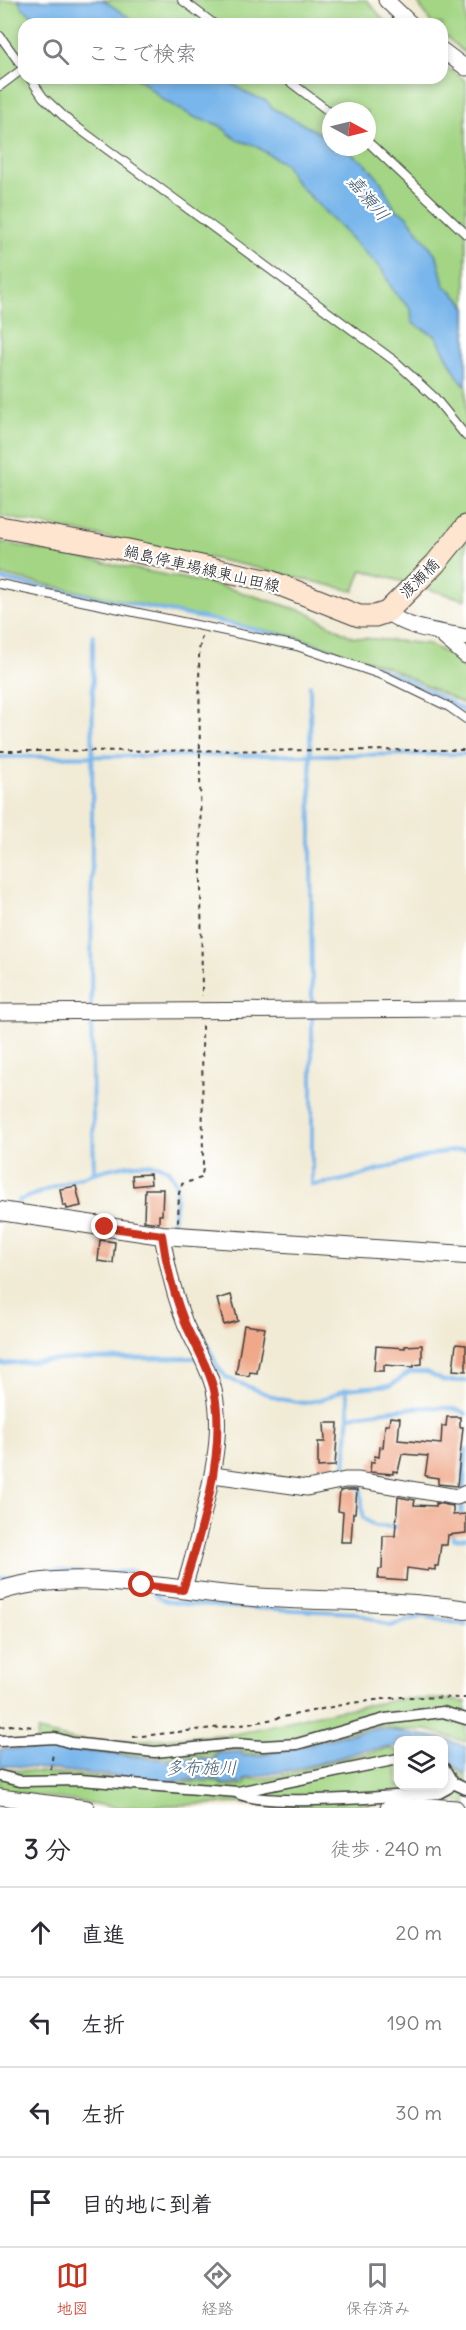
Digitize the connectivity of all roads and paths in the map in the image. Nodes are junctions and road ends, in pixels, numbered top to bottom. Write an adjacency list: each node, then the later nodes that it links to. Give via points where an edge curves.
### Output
1 (182, 0): 3 (lane)
2 (386, 0): 4 (street)
3 (206, 18)
4 (405, 18)
5 (0, 36): 7 (lane)
6 (448, 54): 8 (street)
7 (18, 61)
8 (466, 68)
9 (18, 73): 12 (lane)
10 (34, 84): 16 (lane, via 70,122 396,362 435,398)
11 (293, 84): 13 (lane)
12 (0, 86)
13 (322, 106)
14 (376, 149): 15 (lane)
15 (466, 234)
16 (466, 436)
17 (466, 526): 20 (main road, 渡瀬橋)
18 (0, 527): 20 (main road, 鍋島停車場線東山田線, via 270,581 359,616 375,616)
19 (0, 584): 21 (lane)
20 (391, 608): 22 (street, via 404,622)
21 (203, 628): 25 (lane, via 297,646 385,676); 27 (path, via 199,650)
22 (439, 633): 23 (street); 24 (street)
23 (466, 637)
24 (466, 656)
25 (466, 719)
26 (466, 750): 27 (path)
27 (200, 751): 28 (path); 31 (path)
28 (0, 752)
29 (466, 1009): 31 (street, via 312,1010)
30 (0, 1012): 31 (street)
31 (202, 1017): 33 (path, via 203,1169 201,1178 182,1184)
32 (0, 1211): 33 (street)
33 (170, 1236): 34 (street); 35 (street, via 171,1281 214,1390 217,1416)
34 (466, 1255)
35 (213, 1475): 36 (street, via 307,1488 351,1480 457,1497); 37 (street)
36 (466, 1493)
37 (183, 1590): 38 (street, via 62,1580 24,1583); 39 (street)
38 (0, 1591)
39 (466, 1610)
40 (466, 1698): 45 (path, via 401,1697 249,1724)
41 (466, 1719): 44 (street, via 443,1712 385,1719 297,1744 235,1744 184,1751 155,1752)
42 (0, 1727): 43 (path)
43 (39, 1728)
44 (55, 1738): 46 (street); 50 (path)
45 (123, 1738)
46 (0, 1741)
47 (394, 1760): 52 (street)
48 (448, 1773): 51 (street)
49 (0, 1776): 50 (street, via 20,1781)
50 (50, 1780): 52 (street)
51 (460, 1787): 52 (street, via 439,1793 359,1798 277,1799 245,1797); 56 (street)
52 (238, 1792)
53 (0, 1797): 54 (street)
54 (87, 1808)
55 (388, 1808): 56 (street)
56 (455, 1808)

